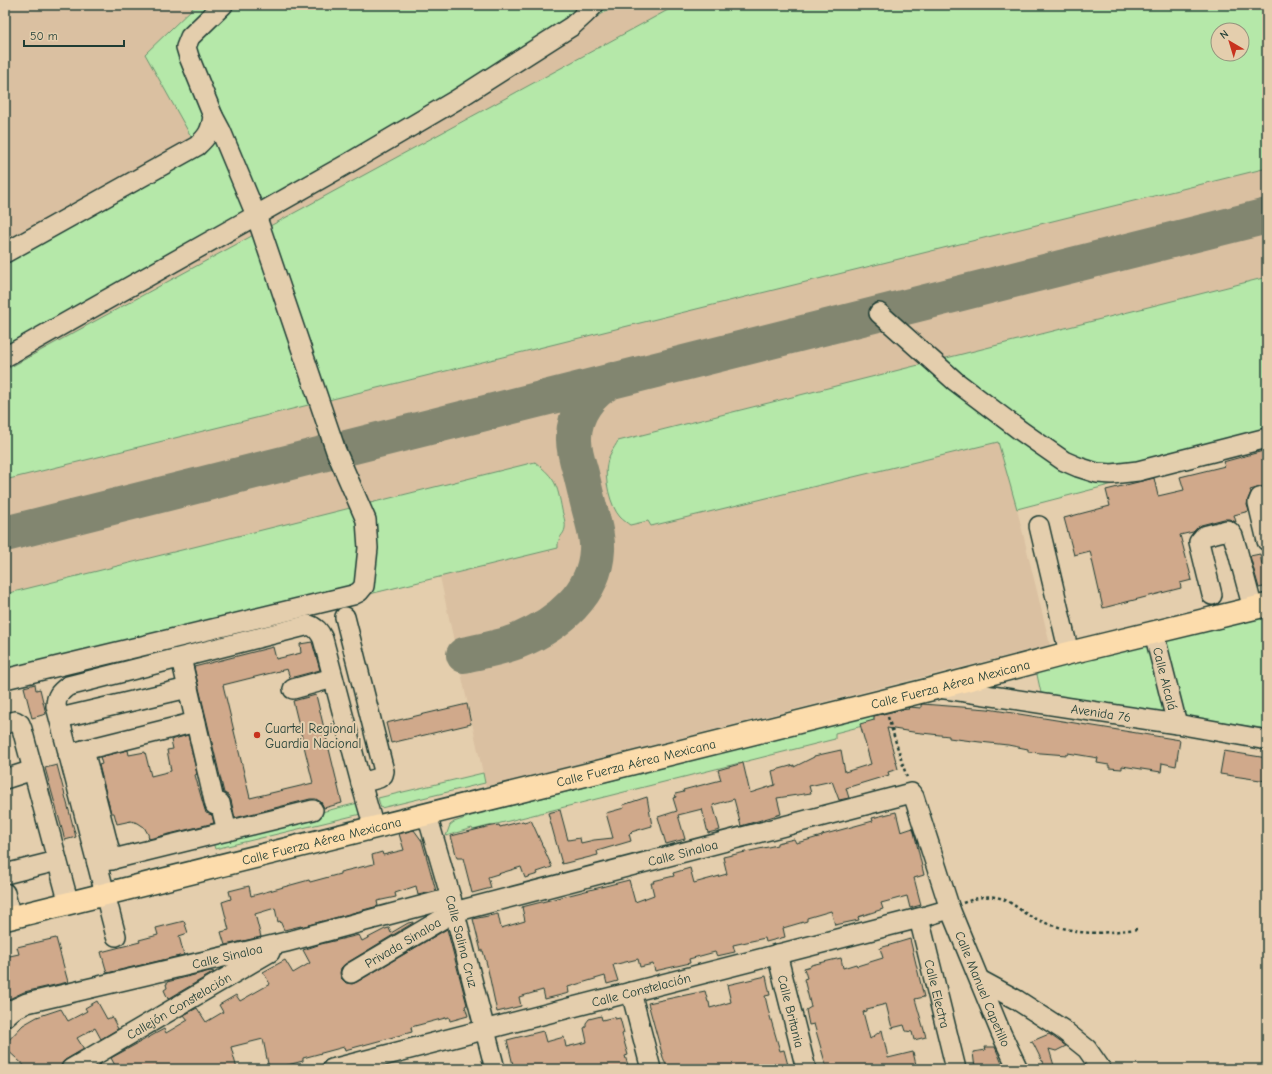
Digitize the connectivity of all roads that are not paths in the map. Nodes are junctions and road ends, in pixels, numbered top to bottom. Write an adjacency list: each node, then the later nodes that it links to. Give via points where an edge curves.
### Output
1 (223, 5): 3 (street, via 190,37 186,47)
2 (594, 5): 4 (street, via 572,26 456,100)
3 (213, 116): 4 (street); 5 (street, via 208,136 197,146)
4 (256, 215): 7 (street); 19 (street, via 336,451 366,520 368,548 364,586 354,595)
5 (5, 253)
6 (879, 313): 8 (street, via 955,381 1021,431 1064,461 1078,467 1097,473 1138,472)
7 (5, 356)
8 (1267, 438)
9 (1267, 496): 11 (street, via 1260,498 1258,503)
10 (1039, 526): 17 (street)
11 (1267, 541): 12 (street)
12 (1237, 549): 13 (street, via 1233,536 1227,530 1204,536 1200,540 1199,545); 14 (street)
13 (1212, 595)
14 (1260, 607): 16 (main road, Calle Fuerza Aérea Mexicana)
15 (345, 617): 32 (street, via 384,770 383,776)
16 (1154, 633): 17 (main road, Calle Fuerza Aérea Mexicana); 27 (street, Calle Alcalá)
17 (1069, 653): 21 (main road, Calle Fuerza Aérea Mexicana)
18 (181, 658): 20 (street, via 309,625 323,638); 23 (street); 24 (street, via 68,686 57,698 56,706)
19 (5, 678)
20 (333, 678): 22 (street); 32 (street)
21 (936, 688): 27 (street, Avenida 76); 34 (main road, Calle Fuerza Aérea Mexicana)
22 (293, 689)
23 (192, 696): 24 (street); 25 (street)
24 (60, 718): 29 (street)
25 (196, 722): 29 (street); 36 (street, via 215,805 220,803)
26 (5, 724): 30 (street, via 15,721 20,724)
27 (1177, 724): 28 (street, Avenida 76)
28 (1267, 740)
29 (76, 752): 38 (street)
30 (33, 770): 31 (street); 37 (street)
31 (5, 779)
32 (361, 783): 35 (street)
33 (313, 810): 36 (street)
34 (426, 815): 35 (main road, Calle Fuerza Aérea Mexicana); 43 (street, Calle Salina Cruz)
35 (374, 828): 41 (main road, Calle Fuerza Aérea Mexicana)
36 (227, 831): 38 (street)
37 (57, 861): 39 (street); 42 (street)
38 (104, 861): 41 (street)
39 (5, 874)
40 (5, 893): 46 (street)
41 (105, 895): 42 (main road, Calle Fuerza Aérea Mexicana); 47 (street)
42 (69, 904): 46 (main road, Calle Fuerza Aérea Mexicana)
43 (453, 905): 44 (street, Calle Sinaloa, via 912,794); 48 (street, Calle Sinaloa); 50 (street, Privada Sinaloa); 54 (street, Calle Salina Cruz)
44 (950, 909): 45 (street, Calle Constelación); 51 (street, Calle Manuel Capetillo)
45 (919, 918): 49 (street, Calle Constelación); 60 (street, Calle Electra)
46 (8, 919)
47 (116, 936)
48 (286, 942): 53 (street, Calle Sinaloa, via 27,1003); 56 (street, Callejón Constelación)
49 (778, 954): 52 (street, Calle Constelación); 59 (street, Calle Britania)
50 (350, 973)
51 (980, 980): 61 (street, Calle Manuel Capetillo); 62 (street, via 1062,1029 1087,1050)
52 (631, 992): 54 (street, Calle Constelación); 58 (street)
53 (5, 1016)
54 (485, 1029): 55 (street, Calle Constelación); 57 (street, Calle Salina Cruz)
55 (341, 1068)
56 (71, 1069)
57 (496, 1069)
58 (651, 1069)
59 (806, 1069)
60 (956, 1069)
61 (1018, 1069)
62 (1101, 1069)

